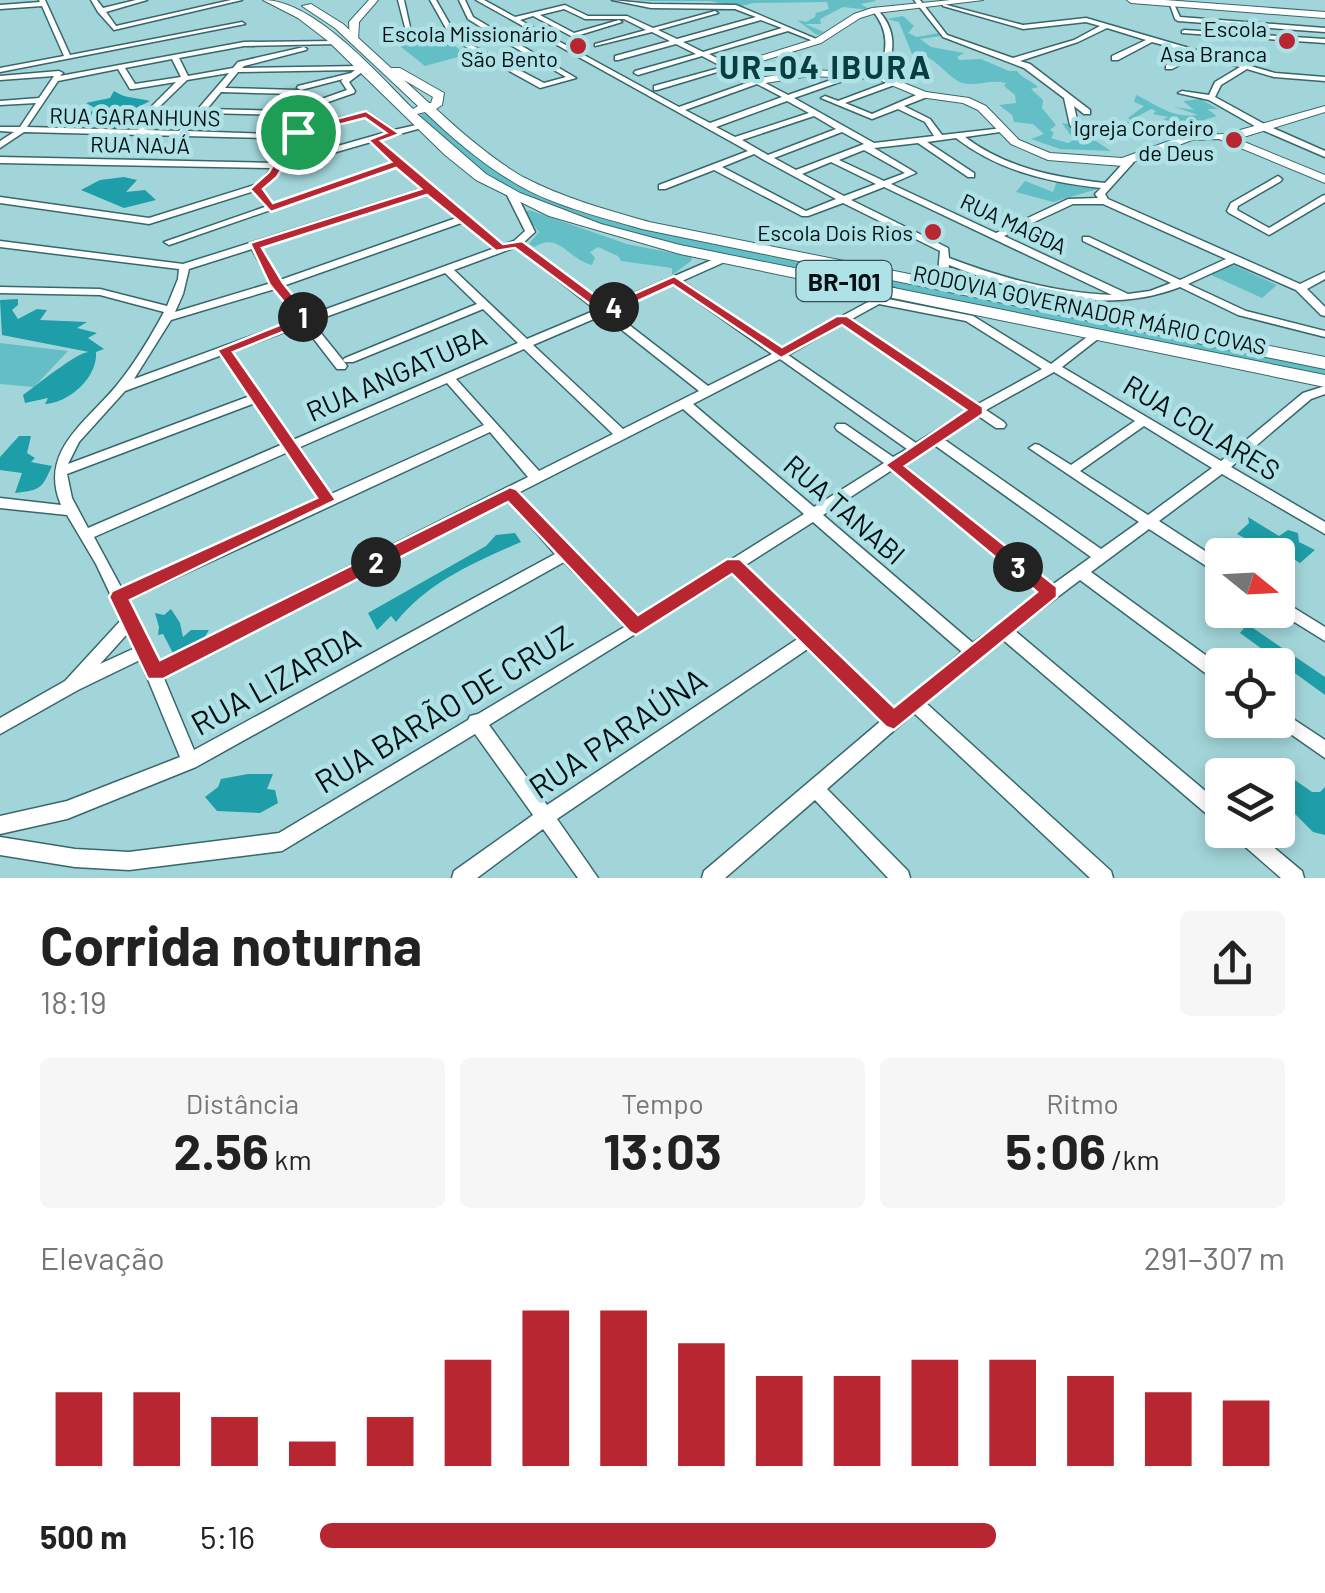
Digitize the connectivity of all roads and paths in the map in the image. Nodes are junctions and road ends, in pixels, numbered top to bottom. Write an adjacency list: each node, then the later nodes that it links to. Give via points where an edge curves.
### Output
1 (94, 0): 23 (street)
2 (144, 0): 23 (street)
3 (239, 0): 35 (street)
4 (268, 0): 51 (highway, RODOVIA GOVERNADOR MÁRIO COVAS / BR-101)
5 (291, 0): 26 (highway, RODOVIA GOVERNADOR MÁRIO COVAS / BR-101)
6 (374, 0): 24 (main road)
7 (401, 0): 42 (street)
8 (478, 0): 28 (street)
9 (616, 0): 21 (street)
10 (979, 0): 18 (main road)
11 (1131, 0): 17 (main road)
12 (1207, 0): 19 (main road)
13 (42, 2): 20 (street); 62 (street)
14 (463, 2): 15 (street); 31 (street)
15 (434, 3): 36 (street)
16 (919, 3): 18 (main road); 22 (main road); 66 (street, via 945,36)
17 (1172, 3): 19 (main road); 34 (street, via 1180,19)
18 (946, 4): 33 (street, via 1026,28 1083,20)
19 (1248, 5): 25 (main road); 34 (street)
20 (0, 7)
21 (737, 8): 30 (street); 39 (street)
22 (875, 10): 48 (main road); 79 (street, via 889,25 890,56)
23 (100, 12): 35 (street)
24 (360, 12): 26 (main road); 47 (main road, via 351,26)
25 (1325, 12)
26 (322, 14): 47 (highway, RODOVIA GOVERNADOR MÁRIO COVAS / BR-101)
27 (534, 14): 28 (street); 29 (street, via 566,7 587,18); 29 (street, via 572,35)
28 (518, 18): 98 (street)
29 (631, 18): 39 (street)
30 (761, 18): 38 (street); 50 (street)
31 (476, 22): 36 (street); 37 (street)
32 (242, 24): 56 (street)
33 (1106, 26): 46 (street); 66 (street)
34 (1265, 26): 40 (street); 44 (street)
35 (114, 28): 56 (street, via 108,44)
36 (449, 29): 45 (street)
37 (491, 29): 43 (street); 45 (street)
38 (787, 29): 48 (street); 60 (street)
39 (654, 30): 50 (street); 55 (street)
40 (1325, 30)
41 (1184, 32): 44 (street)
42 (410, 36)
43 (502, 36): 52 (street); 54 (street)
44 (1274, 36): 49 (street)
45 (454, 38): 54 (street)
46 (1152, 39): 58 (street); 64 (street)
47 (353, 40): 103 (highway, RODOVIA GOVERNADOR MÁRIO COVAS / BR-101)
48 (818, 41): 69 (main road)
49 (1325, 41)
50 (678, 42): 60 (street); 63 (street)
51 (335, 43): 53 (street); 74 (highway, RODOVIA GOVERNADOR MÁRIO COVAS / BR-101)
52 (515, 44): 57 (street); 59 (street)
53 (316, 46): 61 (street, via 247,44); 73 (street, via 248,61)
54 (466, 46): 59 (street)
55 (597, 46)
56 (95, 52): 62 (street)
57 (529, 52): 65 (street); 67 (street)
58 (1198, 52): 70 (street); 71 (street)
59 (480, 53): 67 (street)
60 (703, 53): 69 (street); 76 (street)
61 (174, 56): 68 (street); 80 (street)
62 (68, 57): 75 (street); 78 (street)
63 (618, 58)
64 (1115, 58)
65 (543, 59): 72 (street); 72 (street, via 572,78 545,86)
66 (1015, 60): 89 (street)
67 (493, 62): 72 (street)
68 (120, 66): 78 (street); 80 (street, via 133,87)
69 (730, 66): 82 (main road); 85 (street)
70 (1246, 67): 81 (street); 92 (street, via 1218,84)
71 (1169, 68)
72 (510, 69)
73 (236, 70): 74 (street); 80 (street); 86 (street)
74 (358, 71): 84 (street); 95 (street, via 345,81 351,91); 103 (highway, RODOVIA GOVERNADOR MÁRIO COVAS / BR-101)
75 (1, 73): 78 (street)
76 (638, 73)
77 (851, 74): 79 (main road); 82 (main road); 90 (street)
78 (56, 76): 93 (street)
79 (879, 76): 83 (main road)
80 (185, 78): 112 (street, via 146,113)
81 (1325, 79)
82 (758, 81): 90 (street); 98 (street)
83 (894, 82): 88 (main road); 96 (street)
84 (301, 88)
85 (657, 88)
86 (220, 90): 95 (street, via 297,92); 100 (street)
87 (1182, 93): 92 (street)
88 (924, 95): 97 (street); 108 (main road, via 978,105)
89 (1068, 97): 101 (street); 109 (street)
90 (790, 98): 102 (street); 104 (street)
91 (825, 98): 96 (street)
92 (1210, 98): 105 (street)
93 (40, 100): 94 (street); 110 (street)
94 (0, 103)
95 (314, 103): 100 (street, via 289,113)
96 (839, 104): 97 (street, via 872,118)
97 (897, 106): 117 (street, via 924,116)
98 (680, 109): 104 (street)
99 (1325, 109): 105 (main road)
100 (203, 112): 114 (street)
101 (1088, 112)
102 (816, 113): 106 (street); 120 (street)
103 (424, 116): 113 (street, RUA NAJÁ); 143 (highway, RODOVIA GOVERNADOR MÁRIO COVAS / BR-101, via 461,162); 165 (highway, RODOVIA GOVERNADOR MÁRIO COVAS / BR-101, via 517,179 581,207)
104 (710, 126): 120 (street)
105 (1263, 127): 116 (main road); 123 (street)
106 (844, 129): 124 (street); 127 (street)
107 (0, 130): 110 (street, RUA GARANHUNS)
108 (1000, 130): 115 (street); 130 (main road, via 1048,156)
109 (1079, 130)
110 (21, 131): 112 (street, RUA GARANHUNS); 122 (street)
111 (298, 132): 113 (street, RUA GARANHUNS, via 366,114); 114 (street, RUA GARANHUNS); 132 (street)
112 (146, 134): 114 (street, RUA GARANHUNS)
113 (394, 134): 119 (street, RUA NAJÁ)
114 (180, 135)
115 (957, 135): 117 (street); 139 (street, via 1021,172)
116 (1230, 137): 130 (main road, via 1190,137); 137 (main road)
117 (939, 138): 121 (street)
118 (1325, 139): 123 (street)
119 (373, 140): 131 (street); 132 (street, RUA NAJÁ)
120 (736, 140): 125 (street)
121 (919, 140): 124 (street); 135 (street)
122 (0, 145)
123 (1305, 145): 126 (street)
124 (869, 146): 128 (street); 138 (street, via 912,173)
125 (755, 151): 127 (street); 133 (street)
126 (1325, 154)
127 (767, 158): 134 (street)
128 (830, 159): 134 (street); 138 (street, RUA MAGDA)
129 (0, 160): 132 (street, RUA NAJÁ)
130 (1130, 161): 139 (street)
131 (398, 163): 142 (street); 148 (street)
132 (278, 166): 140 (street)
133 (715, 167): 141 (street); 147 (street, via 800,213)
134 (796, 173): 147 (street)
135 (971, 175)
136 (1278, 179): 144 (street, via 1231,209 1269,232)
137 (1325, 179)
138 (884, 185): 147 (street); 150 (street, RUA MAGDA)
139 (1106, 186): 145 (street)
140 (259, 188): 146 (street, via 145,221); 148 (street)
141 (662, 188)
142 (429, 190): 149 (street); 155 (street)
143 (512, 195): 154 (street, via 530,232); 158 (highway, RODOVIA GOVERNADOR MÁRIO COVAS / BR-101, via 600,229)
144 (1325, 198)
145 (1102, 199): 150 (street, via 1073,200); 159 (street)
146 (0, 200)
147 (846, 201): 157 (street)
148 (271, 208): 152 (street)
149 (463, 219): 156 (street); 166 (street)
150 (997, 236): 170 (street, RUA MAGDA)
151 (1086, 239): 164 (street)
152 (169, 242)
153 (0, 244): 160 (street)
154 (517, 244): 156 (street); 173 (street)
155 (254, 246): 160 (street); 166 (street)
156 (501, 248): 161 (street)
157 (946, 255): 165 (street, via 943,274); 170 (street, via 1026,284)
158 (725, 258): 163 (street, RUA ANGATUBA); 169 (highway, RODOVIA GOVERNADOR MÁRIO COVAS / BR-101)
159 (1234, 258): 164 (street); 167 (street)
160 (184, 267): 176 (street)
161 (446, 268): 172 (street); 178 (street)
162 (1325, 274): 167 (street)
163 (674, 280): 173 (street, RUA ANGATUBA); 184 (street)
164 (1176, 283): 170 (street); 180 (street, via 1258,319)
165 (933, 284): 185 (highway, RODOVIA GOVERNADOR MÁRIO COVAS / BR-101)
166 (277, 285): 176 (street); 178 (street)
167 (1300, 288): 175 (street)
168 (0, 290): 176 (street, via 100,292)
169 (894, 291): 171 (street); 174 (highway, RODOVIA GOVERNADOR MÁRIO COVAS / BR-101)
170 (1126, 297)
171 (877, 300): 174 (street); 177 (street)
172 (483, 305): 178 (street, via 345,363); 181 (street)
173 (607, 310): 181 (street, RUA ANGATUBA); 193 (street)
174 (965, 312): 179 (highway, RODOVIA GOVERNADOR MÁRIO COVAS / BR-101); 186 (street, RUA COLARES)
175 (1325, 313)
176 (168, 314): 183 (street)
177 (842, 319): 184 (street); 197 (street)
178 (306, 320): 182 (street)
179 (1099, 333): 186 (street, RUA BARÃO DE CRUZ); 187 (highway, RODOVIA GOVERNADOR MÁRIO COVAS / BR-101)
180 (1325, 334)
181 (526, 344): 189 (street, RUA ANGATUBA); 202 (street)
182 (224, 350): 188 (street); 195 (street)
183 (143, 354): 188 (street); 191 (street)
184 (781, 354): 193 (street); 206 (street)
185 (1325, 362)
186 (1052, 368): 197 (street, RUA BARÃO DE CRUZ); 198 (street, RUA COLARES)
187 (1288, 374): 190 (highway, RODOVIA GOVERNADOR MÁRIO COVAS / BR-101); 194 (street)
188 (155, 376): 191 (street)
189 (449, 378): 200 (street); 204 (street, RUA ANGATUBA)
190 (1325, 382)
191 (121, 388): 210 (street)
192 (1325, 390): 194 (street)
193 (706, 391): 196 (street)
194 (1307, 396): 208 (street)
195 (255, 398): 204 (street); 210 (street)
196 (684, 402): 202 (street); 216 (street, RUA TANABI)
197 (977, 410): 199 (street); 203 (street, RUA BARÃO DE CRUZ)
198 (1143, 421): 208 (street, RUA COLARES); 209 (street)
199 (1000, 425)
200 (491, 427): 211 (street); 213 (street)
201 (841, 427): 207 (street)
202 (620, 434): 211 (street)
203 (933, 438): 206 (street, RUA BARÃO DE CRUZ); 221 (street)
204 (290, 446): 213 (street); 219 (street, RUA ANGATUBA)
205 (1034, 448): 209 (street)
206 (916, 449): 207 (street, RUA BARÃO DE CRUZ)
207 (893, 465): 216 (street, RUA BARÃO DE CRUZ); 225 (street)
208 (1221, 468): 217 (street); 218 (street, RUA COLARES)
209 (1070, 471): 217 (street)
210 (60, 472): 215 (street)
211 (538, 479): 212 (street)
212 (510, 493): 220 (street); 236 (street)
213 (328, 500): 226 (street)
214 (0, 503): 215 (street)
215 (72, 511): 219 (street)
216 (811, 513): 223 (street, RUA BARÃO DE CRUZ); 234 (street, RUA TANABI)
217 (1148, 521): 221 (street); 222 (street)
218 (1325, 528)
219 (87, 534): 226 (street)
220 (565, 555): 229 (street); 244 (street, RUA LIZARDA)
221 (1100, 556): 224 (street)
222 (1205, 557)
223 (733, 564): 229 (street, RUA BARÃO DE CRUZ); 232 (street)
224 (1080, 572): 225 (street); 235 (street)
225 (1050, 592): 230 (street)
226 (119, 597): 228 (street)
227 (1295, 615): 231 (street)
228 (130, 621): 233 (street); 237 (street)
229 (636, 626): 239 (street, RUA BARÃO DE CRUZ)
230 (1003, 630): 234 (street); 246 (street)
231 (1325, 635)
232 (809, 639): 240 (street); 247 (street, RUA PARAÚNA)
233 (143, 652): 236 (street); 237 (street)
234 (973, 652): 238 (street)
235 (1205, 664)
236 (155, 672): 244 (street)
237 (71, 686): 241 (street)
238 (914, 702): 240 (street); 255 (street)
239 (476, 720): 247 (street); 249 (street, RUA BARÃO DE CRUZ, via 282,842 128,861)
240 (894, 720): 245 (street)
241 (0, 728)
242 (1295, 728): 243 (street)
243 (1325, 750)
244 (190, 760): 248 (street, RUA LIZARDA, via 67,810)
245 (815, 788): 253 (street); 254 (street)
246 (1205, 802)
247 (546, 816): 251 (street, RUA PARAÚNA); 252 (street)
248 (0, 825)
249 (0, 846)
250 (1260, 848): 256 (street)
251 (461, 878)
252 (589, 878)
253 (711, 878)
254 (902, 878)
255 (1104, 878)
256 (1295, 878)

